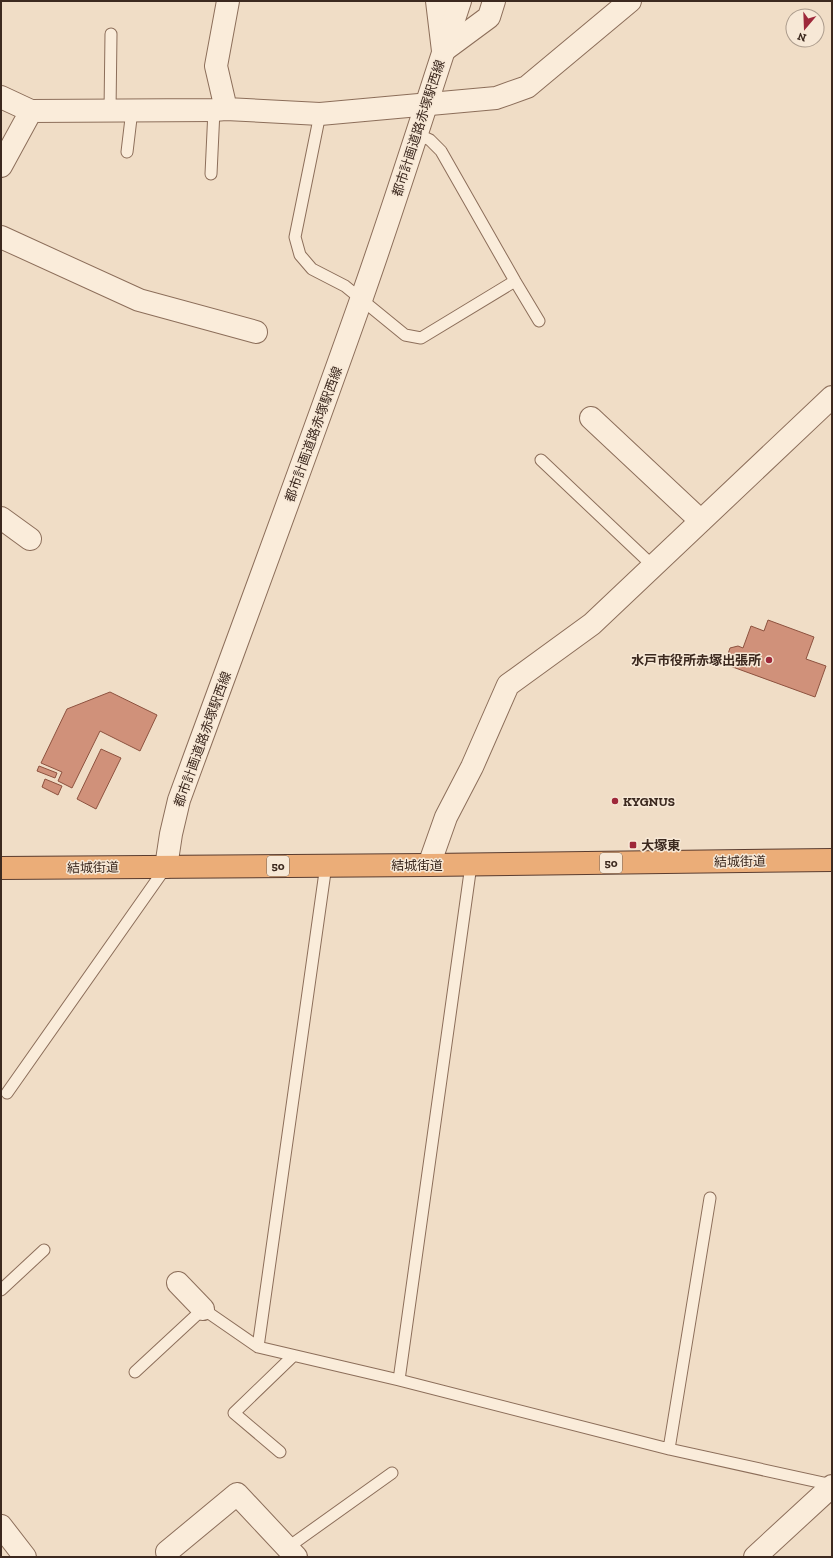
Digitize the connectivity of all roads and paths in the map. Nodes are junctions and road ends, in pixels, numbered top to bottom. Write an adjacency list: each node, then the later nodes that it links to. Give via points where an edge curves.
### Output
1 (228, 1): 10 (street, via 216,66)
2 (437, 1): 7 (street)
3 (460, 1): 7 (street, 都市計画道路赤塚駅西線)
4 (494, 1): 7 (street, via 489,17)
5 (629, 1): 9 (street, via 527,87 496,98)
6 (111, 34): 13 (lane)
7 (443, 51): 9 (street, 都市計画道路赤塚駅西線)
8 (1, 97): 12 (street)
9 (426, 106): 14 (street); 15 (street, 都市計画道路赤塚駅西線)
10 (220, 109): 11 (street); 14 (street); 18 (lane)
11 (132, 110): 13 (street); 16 (lane)
12 (32, 111): 13 (street); 17 (street)
13 (110, 111)
14 (320, 114): 21 (lane, via 295,237 300,255 312,269 345,286)
15 (417, 134): 20 (lane, via 430,140 441,151); 21 (street, 都市計画道路赤塚駅西線)
16 (127, 152)
17 (1, 166)
18 (211, 174)
19 (1, 238): 23 (street, via 139,300)
20 (514, 281): 21 (lane, via 421,338 405,335); 22 (lane)
21 (362, 299): 35 (street, 都市計画道路赤塚駅西線, via 179,800)
22 (539, 321)
23 (256, 332)
24 (832, 397): 28 (street)
25 (591, 418): 28 (street)
26 (541, 460): 30 (lane)
27 (1, 518): 29 (street)
28 (701, 521): 30 (street)
29 (30, 539)
30 (654, 566): 33 (street, via 592,624 508,684 472,767 446,817)
31 (832, 860): 34 (highway, 結城街道 / 50)
32 (326, 865): 33 (highway, 結城街道 / 50); 35 (highway, 結城街道 / 50); 43 (lane)
33 (429, 865): 34 (highway, 結城街道 / 50)
34 (471, 865): 46 (lane)
35 (166, 867): 36 (highway, 結城街道 / 50); 37 (lane)
36 (1, 868)
37 (7, 1092)
38 (710, 1198): 47 (lane)
39 (44, 1250): 41 (lane)
40 (178, 1283): 42 (street)
41 (1, 1290)
42 (203, 1309): 43 (lane); 45 (lane)
43 (258, 1348): 44 (lane)
44 (293, 1356): 46 (lane); 48 (lane, via 234,1413)
45 (135, 1372)
46 (399, 1380): 47 (lane)
47 (669, 1449): 50 (lane)
48 (280, 1452)
49 (392, 1473): 53 (lane)
50 (832, 1485): 55 (street)
51 (1, 1526): 54 (street)
52 (166, 1552): 53 (street, via 237,1494)
53 (292, 1552)
54 (25, 1557)
55 (755, 1557)

